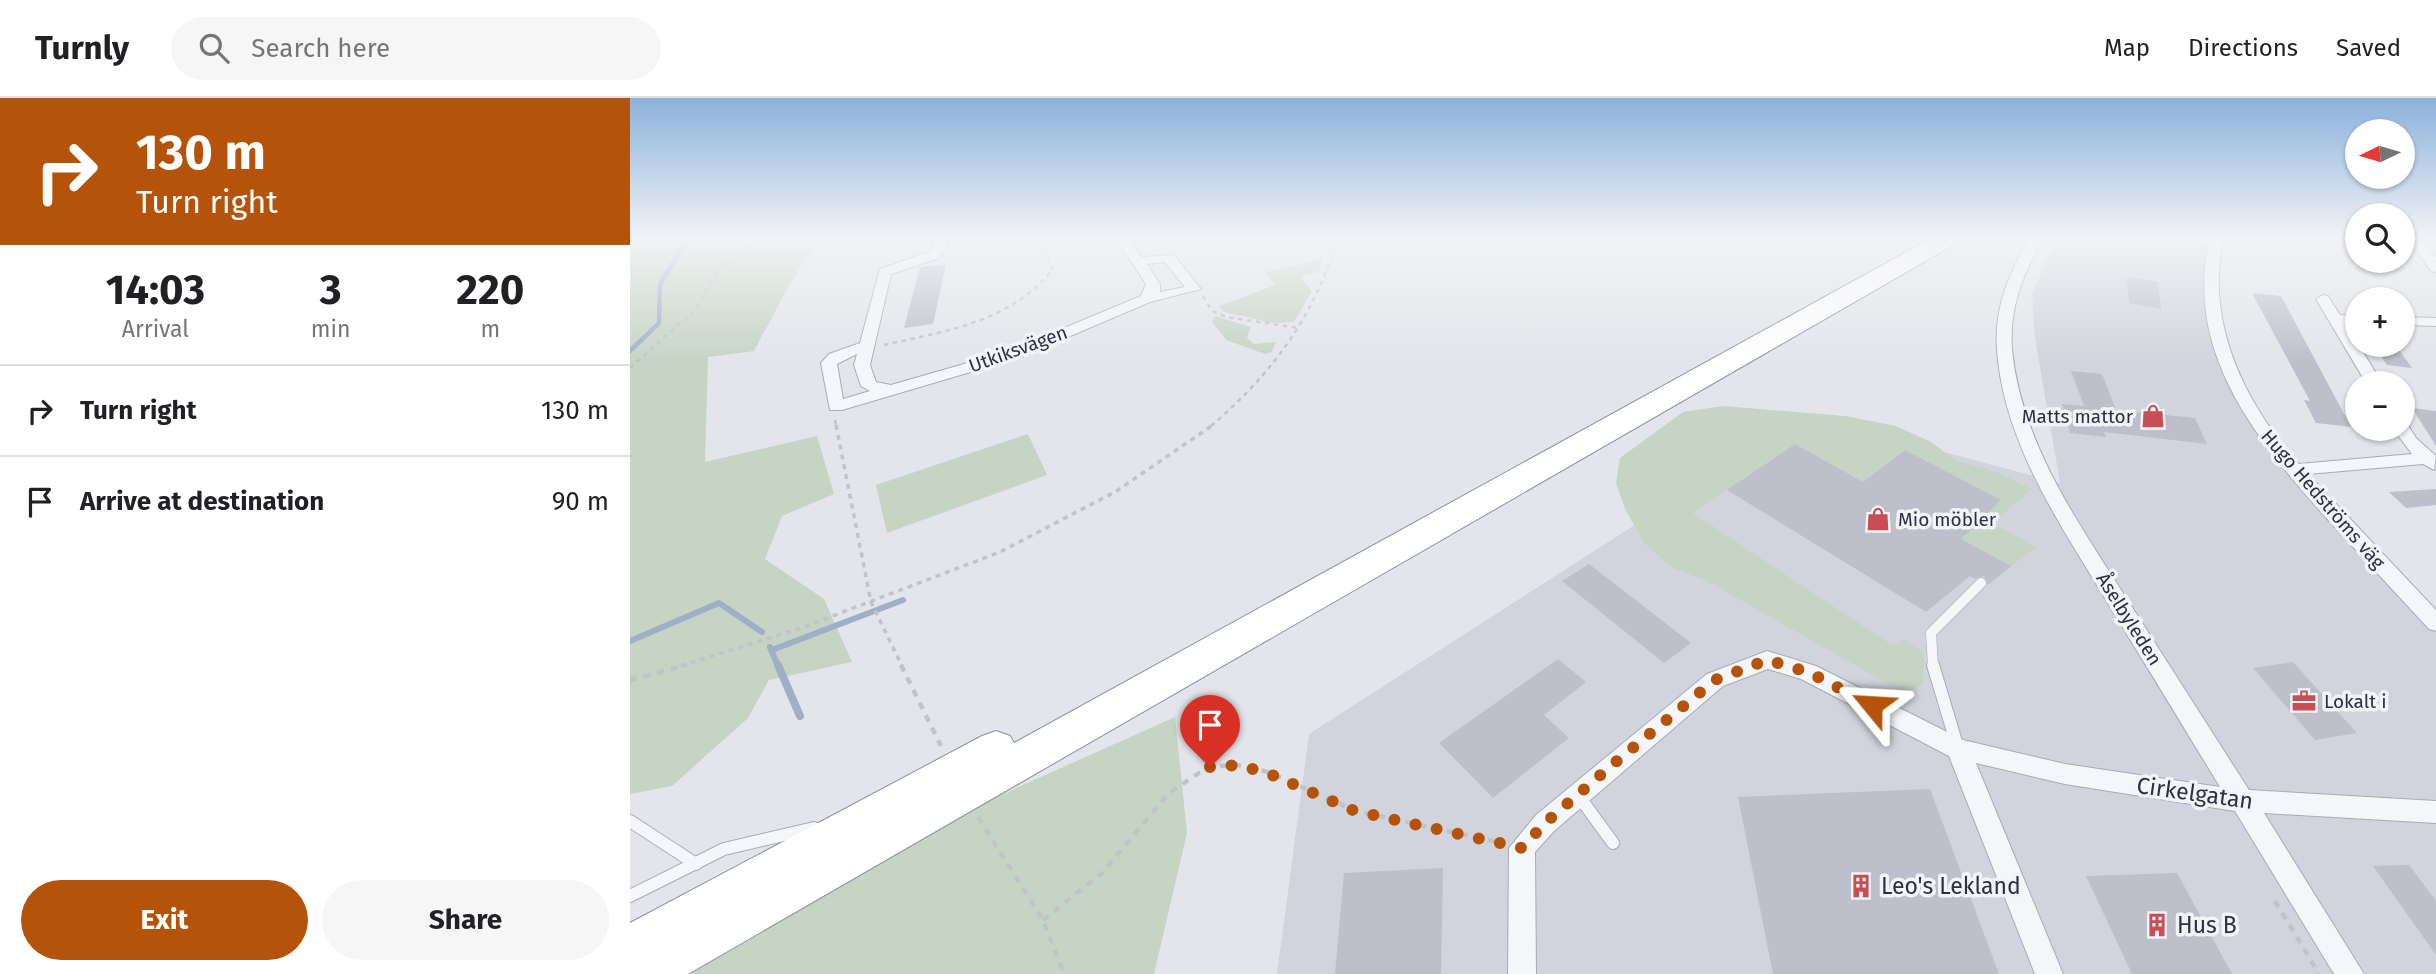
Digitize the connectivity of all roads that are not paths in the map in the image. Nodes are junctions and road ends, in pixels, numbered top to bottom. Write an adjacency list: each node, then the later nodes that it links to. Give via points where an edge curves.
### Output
1 (882, 280): 14 (street)
2 (1150, 280): 8 (street, via 1153,291)
3 (1188, 280): 8 (street, via 1194,289)
4 (1848, 280): 26 (highway)
5 (1874, 280): 32 (highway)
6 (2013, 280): 24 (street, Åselbyleden, via 2004,321 2005,375 2036,463)
7 (2211, 280): 19 (street, Hugo Hedströms väg, via 2221,344 2255,421)
8 (1146, 299): 16 (street, Utkiksvägen, via 1015,354)
9 (2323, 299): 10 (street)
10 (2334, 319): 11 (street); 15 (street)
11 (2345, 319)
12 (2415, 321): 13 (street)
13 (2436, 322)
14 (866, 348): 16 (street, Utkiksvägen, via 862,365 869,386); 16 (street, via 848,351 829,363 836,406)
15 (2366, 371)
16 (892, 390)
17 (2409, 441): 18 (street)
18 (2432, 462): 19 (street)
19 (2294, 470): 21 (street, Hugo Hedströms väg)
20 (1981, 583): 22 (lane, via 1931,633 1933,674)
21 (2436, 623)
22 (1958, 749): 23 (street, Cirkelgatan, via 1808,672 1767,660 1715,680); 24 (street, Cirkelgatan, via 2065,774); 34 (street)
23 (1577, 795): 28 (lane); 33 (street, Cirkelgatan, via 1522,848)
24 (2242, 801): 25 (street, Cirkelgatan); 35 (street, Åselbyleden)
25 (2436, 812)
26 (876, 814): 29 (lane, via 724,849); 31 (highway)
27 (630, 821): 29 (lane)
28 (1613, 843)
29 (695, 864): 30 (lane)
30 (630, 896)
31 (630, 949)
32 (641, 974)
33 (1522, 974)
34 (2049, 974)
35 (2350, 974)

